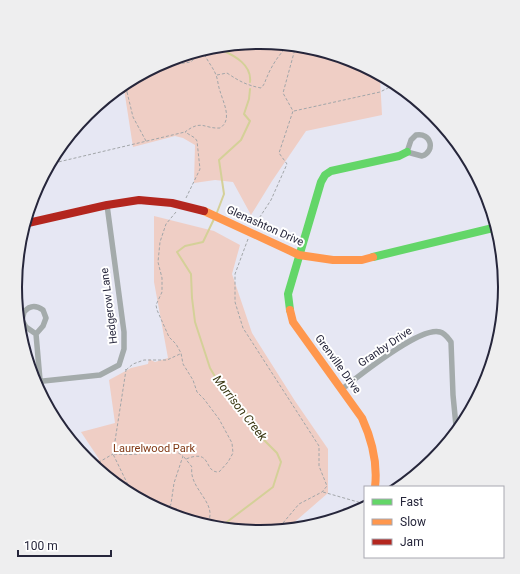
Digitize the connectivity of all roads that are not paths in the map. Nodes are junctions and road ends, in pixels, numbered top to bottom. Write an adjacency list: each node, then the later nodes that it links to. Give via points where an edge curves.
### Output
1 (407, 152): 1 (street, via 419,156 426,155 431,143 420,134 413,137); 5 (street, Grenville Drive, via 331,171 325,175)
2 (107, 205): 3 (street, Glenashton Drive); 5 (street, Glenashton Drive, via 139,200 182,204 203,211); 10 (street, Hedgerow Lane, via 124,332 124,349 119,365 100,375)
3 (31, 222)
4 (491, 229): 5 (street, Glenashton Drive, via 362,260 333,260)
5 (298, 255): 11 (street, Grenville Drive, via 288,294 293,322)
6 (24, 313): 8 (street, via 31,306 43,310 46,323)
7 (26, 326): 8 (street)
8 (36, 334): 9 (street)
9 (37, 369)
10 (41, 381)
11 (342, 389): 12 (street, Granby Drive, via 405,344 427,333 439,331 451,342); 13 (street, Grenville Drive, via 370,433 376,461)
12 (456, 422)
13 (375, 486)

